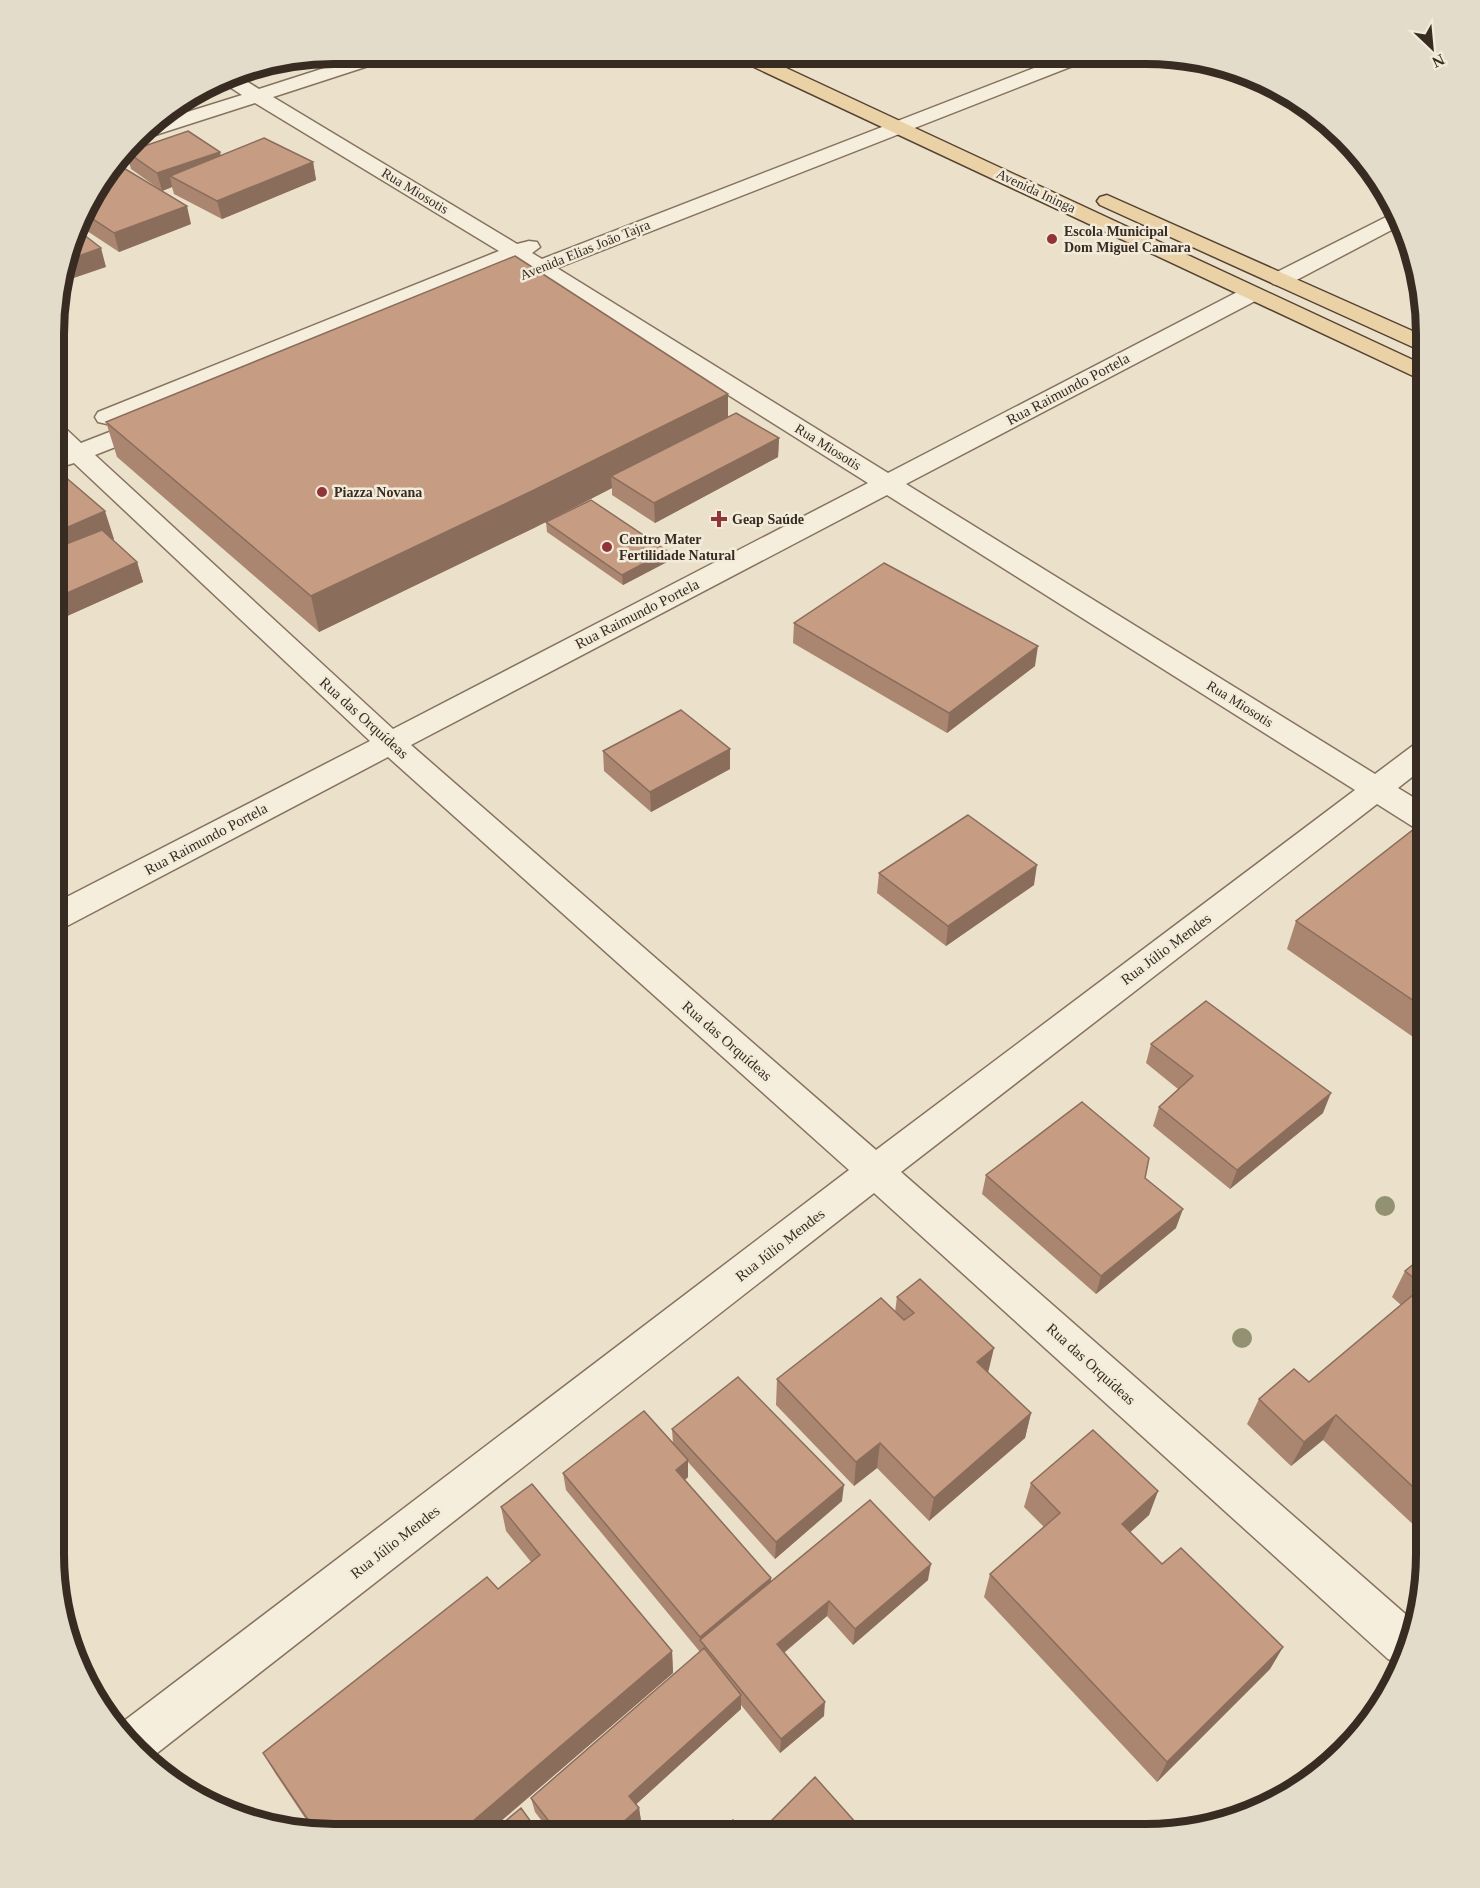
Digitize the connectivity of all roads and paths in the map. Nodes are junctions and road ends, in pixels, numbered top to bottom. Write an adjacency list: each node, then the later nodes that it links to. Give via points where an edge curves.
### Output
1 (356, 64): 8 (street)
2 (763, 64): 9 (main road, Avenida Ininga)
3 (803, 64): 10 (main road, Avenida Ininga)
4 (1011, 64): 6 (street)
5 (1061, 64): 11 (street, Avenida Elias João Tajra)
6 (970, 79)
7 (236, 83): 8 (street, Rua Miosotis)
8 (256, 96): 12 (street); 18 (street, Rua Miosotis)
9 (874, 115): 10 (main road, Avenida Ininga); 14 (street)
10 (898, 116): 11 (street, Avenida Elias João Tajra); 19 (street, Avenida Elias João Tajra); 22 (main road, Avenida Ininga)
11 (921, 117): 13 (main road, Avenida Ininga)
12 (163, 126)
13 (1008, 156)
14 (717, 175)
15 (1085, 190): 20 (main road, Avenida Ininga)
16 (1391, 222): 20 (street)
17 (549, 239): 18 (street, Avenida Elias João Tajra)
18 (515, 252): 19 (street, Rua Miosotis); 26 (street, Avenida Elias João Tajra)
19 (540, 267): 21 (street, Avenida Elias João Tajra); 29 (street, Rua Miosotis)
20 (1281, 279): 23 (main road, Avenida Ininga)
21 (507, 280)
22 (1251, 294): 24 (main road, Avenida Ininga); 29 (street, Rua Raimundo Portela)
23 (1416, 341)
24 (1416, 370)
25 (177, 414): 27 (street)
26 (65, 443)
27 (65, 444)
28 (65, 449): 30 (street, Rua das Orquídeas)
29 (888, 483): 30 (street, Rua Raimundo Portela); 32 (street, Rua Miosotis)
30 (390, 742): 34 (street, Rua Raimundo Portela); 35 (street, Rua das Orquídeas)
31 (1416, 759): 32 (street, Rua Júlio Mendes)
32 (1376, 789): 33 (street, Rua Miosotis); 35 (street, Rua Júlio Mendes)
33 (1416, 814)
34 (65, 913)
35 (875, 1171): 36 (street, Rua das Orquídeas); 37 (street, Rua Júlio Mendes)
36 (1401, 1640)
37 (139, 1739)

